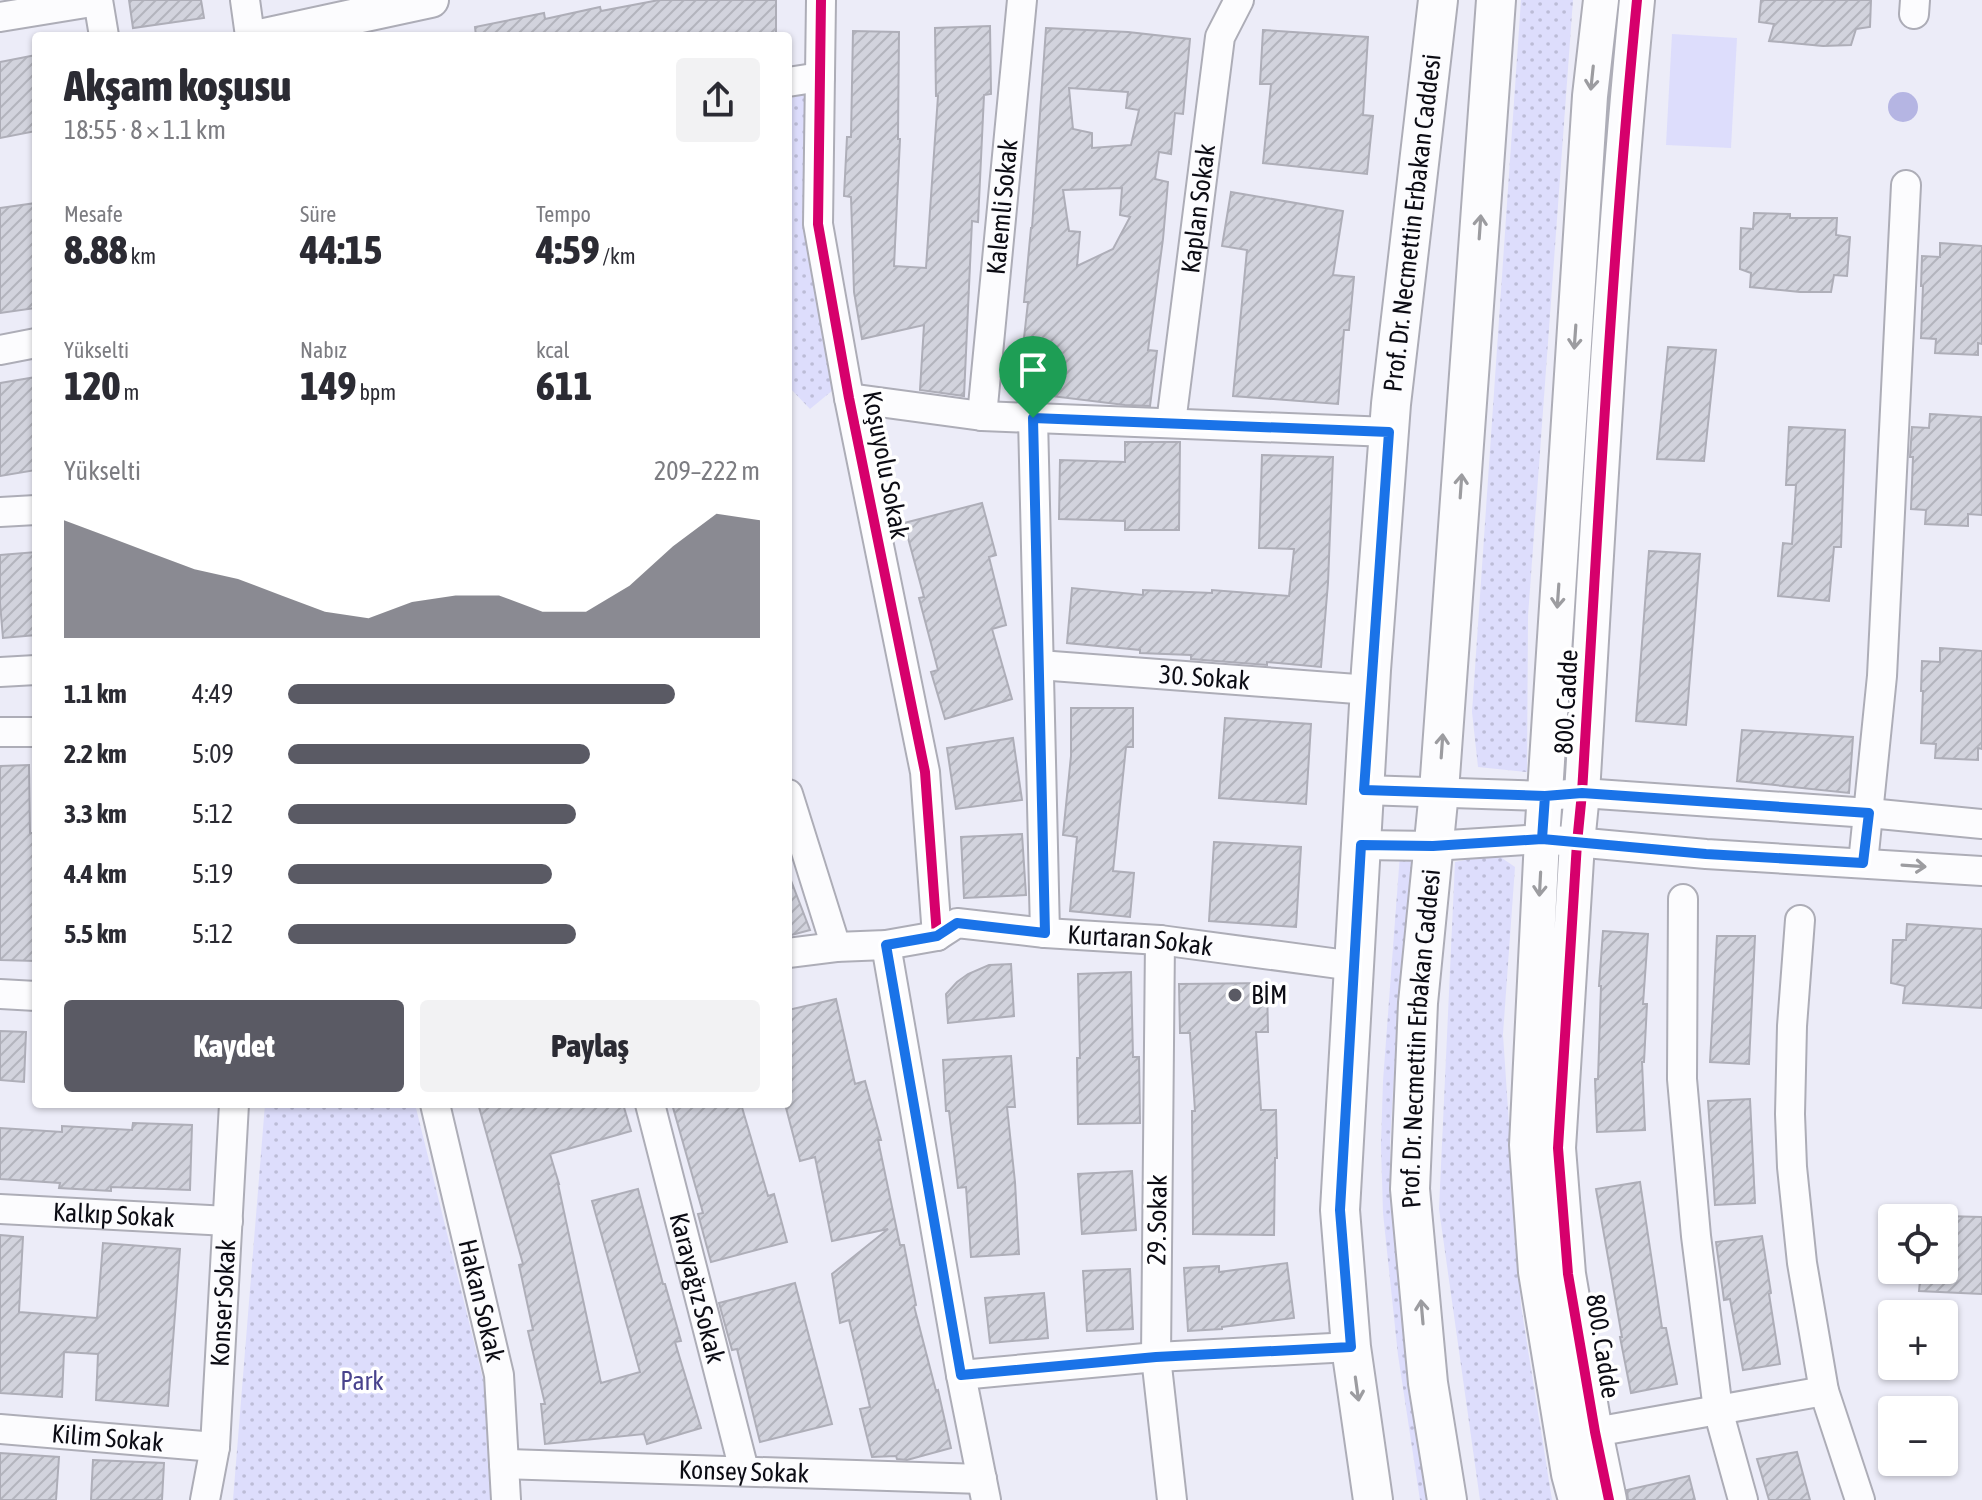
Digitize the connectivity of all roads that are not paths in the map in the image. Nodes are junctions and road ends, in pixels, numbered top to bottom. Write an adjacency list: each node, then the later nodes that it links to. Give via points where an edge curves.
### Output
1 (98, 0): 11 (street); 12 (street)
2 (245, 0): 13 (street)
3 (431, 0): 14 (street)
4 (821, 0): 15 (street, Koşuyolu Sokak)
5 (1022, 0): 21 (street, Kalemli Sokak)
6 (1239, 0): 23 (street, Kaplan Sokak, via 1220,37)
7 (1438, 0): 24 (main road, Prof. Dr. Necmettin Erbakan Caddesi)
8 (1496, 0): 34 (main road, Prof. Dr. Necmettin Erbakan Caddesi, one-way to 8)
9 (1601, 0): 36 (street, 800. Cadde, one-way to 36, via 1590,96)
10 (1637, 0): 35 (street, 800. Cadde, via 1603,431)
11 (0, 17)
12 (103, 32)
13 (249, 32)
14 (283, 32)
15 (820, 77): 16 (street); 20 (street, Koşuyolu Sokak, via 818,224)
16 (792, 81)
17 (1906, 185): 38 (street, via 1882,676)
18 (32, 344): 19 (street)
19 (0, 350)
20 (849, 398): 21 (street); 49 (street, Koşuyolu Sokak, via 925,772)
21 (982, 416): 22 (street)
22 (1033, 418): 23 (street); 27 (street)
23 (1171, 423): 24 (street)
24 (1389, 432): 30 (main road, Prof. Dr. Necmettin Erbakan Caddesi)
25 (32, 510): 26 (street)
26 (0, 512)
27 (1039, 665): 30 (street, 30. Sokak); 48 (street)
28 (32, 670): 29 (street)
29 (0, 672)
30 (1370, 690): 33 (main road, Prof. Dr. Necmettin Erbakan Caddesi)
31 (0, 732): 32 (street)
32 (32, 732)
33 (1364, 790): 34 (street); 42 (main road, Prof. Dr. Necmettin Erbakan Caddesi)
34 (1439, 791): 36 (street); 43 (main road, Prof. Dr. Necmettin Erbakan Caddesi)
35 (1582, 793): 36 (street); 38 (street); 41 (street, 800. Cadde)
36 (1545, 796): 40 (street, 800. Cadde)
37 (792, 807): 52 (street)
38 (1869, 813): 39 (street); 44 (street)
39 (1982, 824)
40 (1542, 839): 41 (street); 43 (street); 78 (street, 800. Cadde, one-way to 78, via 1527,1145 1536,1272)
41 (1577, 843): 44 (street); 68 (street, 800. Cadde, via 1558,1148 1568,1274)
42 (1361, 845): 43 (street); 54 (main road, Prof. Dr. Necmettin Erbakan Caddesi)
43 (1433, 846): 77 (main road, Prof. Dr. Necmettin Erbakan Caddesi, one-way to 43, via 1428,1383 1410,1189 1418,1003)
44 (1863, 863): 45 (street, one-way to 45)
45 (1982, 871)
46 (1683, 899): 66 (street, via 1682,1079)
47 (1800, 920): 65 (street, via 1792,1026 1792,1167)
48 (1045, 933): 49 (street, Kurtaran Sokak, via 957,923); 50 (street, Kurtaran Sokak)
49 (937, 936): 51 (street, Kurtaran Sokak)
50 (1160, 940): 54 (street, Kurtaran Sokak); 63 (street, 29. Sokak)
51 (886, 945): 52 (street, Kurtaran Sokak); 64 (street)
52 (836, 947): 53 (street, Kurtaran Sokak)
53 (792, 952)
54 (1354, 966): 62 (main road, Prof. Dr. Necmettin Erbakan Caddesi, via 1340,1210)
55 (0, 994): 56 (street)
56 (32, 996)
57 (234, 1108): 61 (street, Konser Sokak)
58 (436, 1108): 70 (street, Hakan Sokak, via 499,1375)
59 (651, 1108): 71 (street, Karayağız Sokak)
60 (0, 1209): 61 (street, Kalkıp Sokak)
61 (228, 1221): 69 (street, Konser Sokak)
62 (1351, 1347): 63 (street); 76 (main road, Prof. Dr. Necmettin Erbakan Caddesi, one-way to 76)
63 (1156, 1357): 64 (street); 75 (street, 29. Sokak)
64 (961, 1375): 72 (street)
65 (1824, 1391): 66 (street); 81 (street)
66 (1718, 1410): 68 (street); 80 (street)
67 (0, 1429): 69 (street, Kilim Sokak)
68 (1595, 1432): 79 (street, 800. Cadde)
69 (215, 1447): 73 (street, Konser Sokak)
70 (504, 1464): 71 (street, Konsey Sokak); 74 (street, Hakan Sokak)
71 (744, 1470): 72 (street, Konsey Sokak)
72 (984, 1489)
73 (205, 1500)
74 (506, 1500)
75 (1172, 1500)
76 (1373, 1500)
77 (1447, 1500)
78 (1576, 1500)
79 (1609, 1500)
80 (1743, 1500)
81 (1860, 1500)

